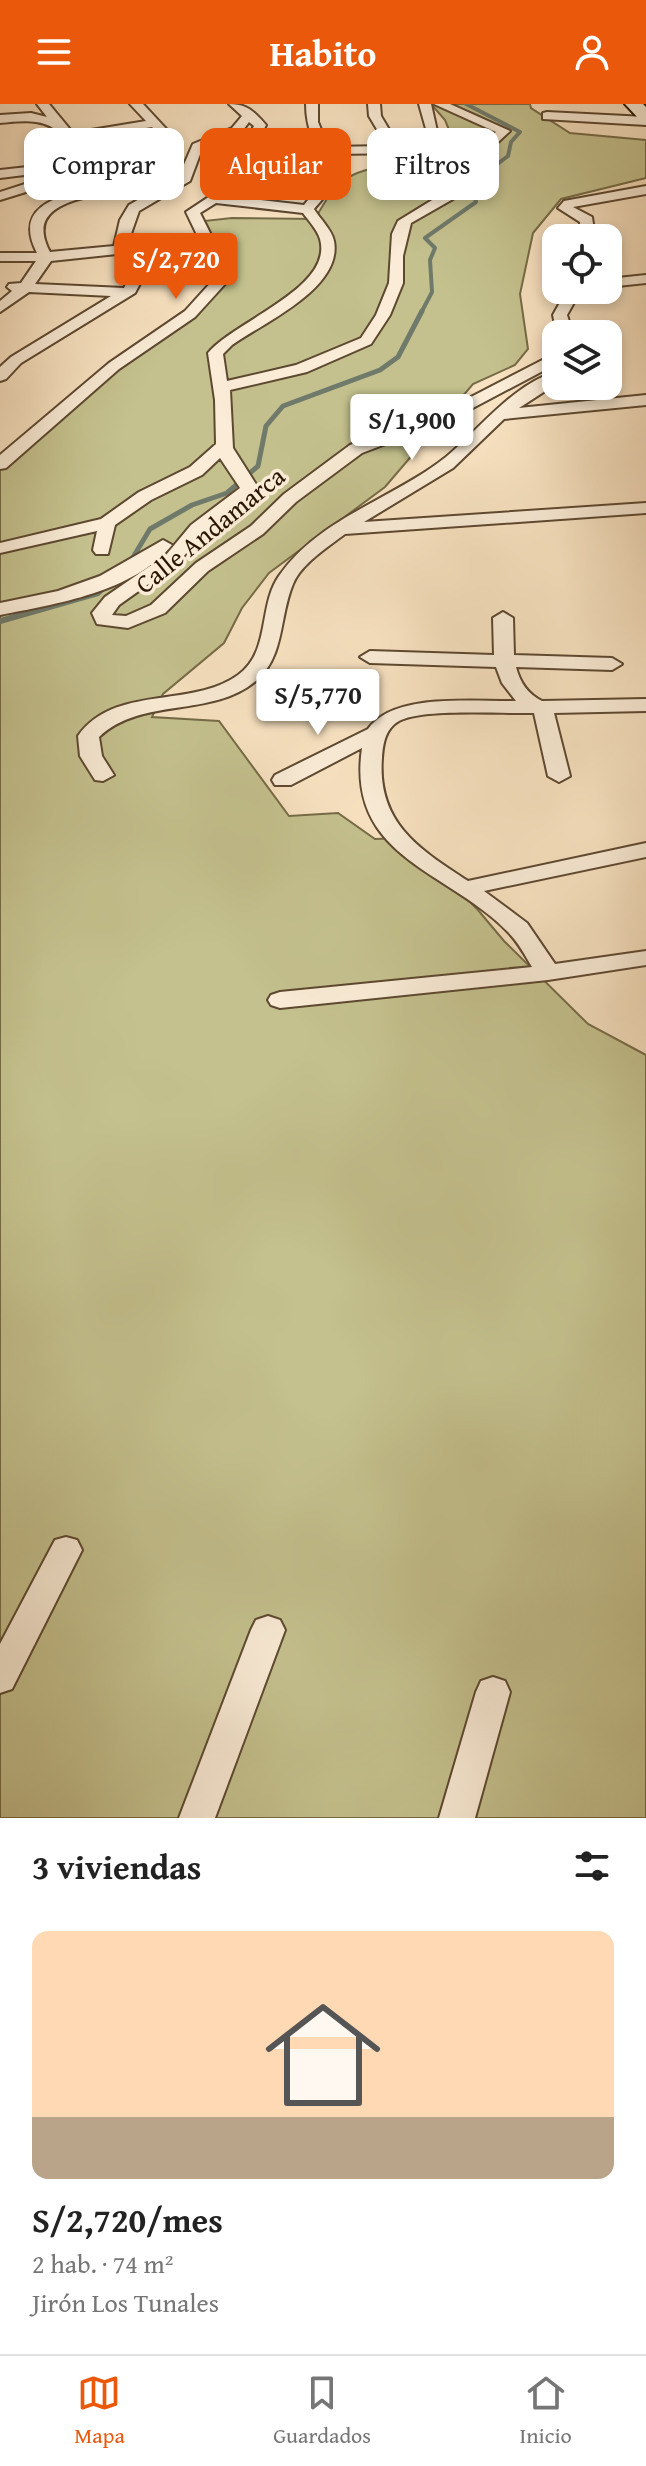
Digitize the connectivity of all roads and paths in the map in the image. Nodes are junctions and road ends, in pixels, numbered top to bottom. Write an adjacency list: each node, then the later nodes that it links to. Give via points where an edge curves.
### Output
1 (43, 104): 13 (street)
2 (136, 104): 14 (street)
3 (235, 104): 9 (street)
4 (312, 104): 18 (street)
5 (374, 104): 19 (street)
6 (425, 104): 20 (street)
7 (440, 104): 44 (street, via 504,131 452,163 448,196 405,221 399,234 396,283 366,341 301,369)
8 (633, 104): 11 (street)
9 (250, 113): 17 (street); 32 (street, via 236,131 197,147 177,185 134,208 122,232)
10 (547, 116): 11 (street)
11 (646, 118)
12 (0, 119): 13 (street, via 31,117)
13 (58, 123): 15 (street)
14 (155, 123): 16 (street); 30 (street, via 164,133 163,144 138,177)
15 (62, 128)
16 (125, 128)
17 (258, 128)
18 (314, 128)
19 (381, 128)
20 (432, 128)
21 (24, 173): 22 (street)
22 (0, 174)
23 (24, 189): 25 (street)
24 (646, 190): 31 (street, via 565,208)
25 (0, 196)
26 (212, 200): 48 (street, via 193,215 223,256 220,281 183,320 114,366)
27 (222, 200): 29 (street)
28 (314, 200): 29 (street)
29 (307, 209): 44 (street, Calle Andamarca, via 327,241 326,263 290,302 217,352 214,363)
30 (19, 210): 34 (street, via 32,219 32,237)
31 (587, 224)
32 (123, 249): 34 (street); 39 (street, via 136,278)
33 (0, 257): 34 (street)
34 (46, 257): 38 (street)
35 (646, 279): 36 (street)
36 (622, 282)
37 (0, 287): 38 (street)
38 (26, 287): 39 (street); 40 (street)
39 (126, 292): 42 (street, via 16,360)
40 (0, 308)
41 (542, 365): 51 (street, Calle Andamarca, via 448,415 356,449 257,530 202,567 158,609 128,622 104,620 102,613 112,601 172,559)
42 (0, 376)
43 (542, 386): 46 (street)
44 (223, 387): 47 (street, Calle Andamarca)
45 (646, 400): 46 (street)
46 (500, 414): 52 (street, via 449,463)
47 (223, 452): 50 (street); 51 (street, Calle Andamarca, via 250,489)
48 (0, 464)
49 (646, 508): 52 (street)
50 (107, 523): 53 (street); 54 (street)
51 (197, 529): 55 (street, via 169,539 142,562 94,586)
52 (340, 530): 63 (street, via 285,579 269,654 258,669 234,686 98,723 88,736 91,756)
53 (0, 548)
54 (102, 550)
55 (0, 609)
56 (503, 618): 58 (street)
57 (370, 657): 58 (street)
58 (502, 660): 59 (street); 61 (street, via 518,696)
59 (612, 664)
60 (646, 705): 61 (street)
61 (543, 709): 62 (street, via 400,713 384,720); 64 (street)
62 (374, 734): 65 (street); 67 (street, via 369,778 376,806 391,831)
63 (103, 775)
64 (559, 776)
65 (283, 780)
66 (646, 850): 67 (street)
67 (467, 888): 69 (street, via 516,926)
68 (646, 958): 69 (street)
69 (548, 973): 70 (street)
70 (280, 1000)
71 (66, 1550): 73 (street)
72 (268, 1630): 75 (street)
73 (0, 1678)
74 (493, 1692): 76 (street)
75 (197, 1818)
76 (457, 1818)

